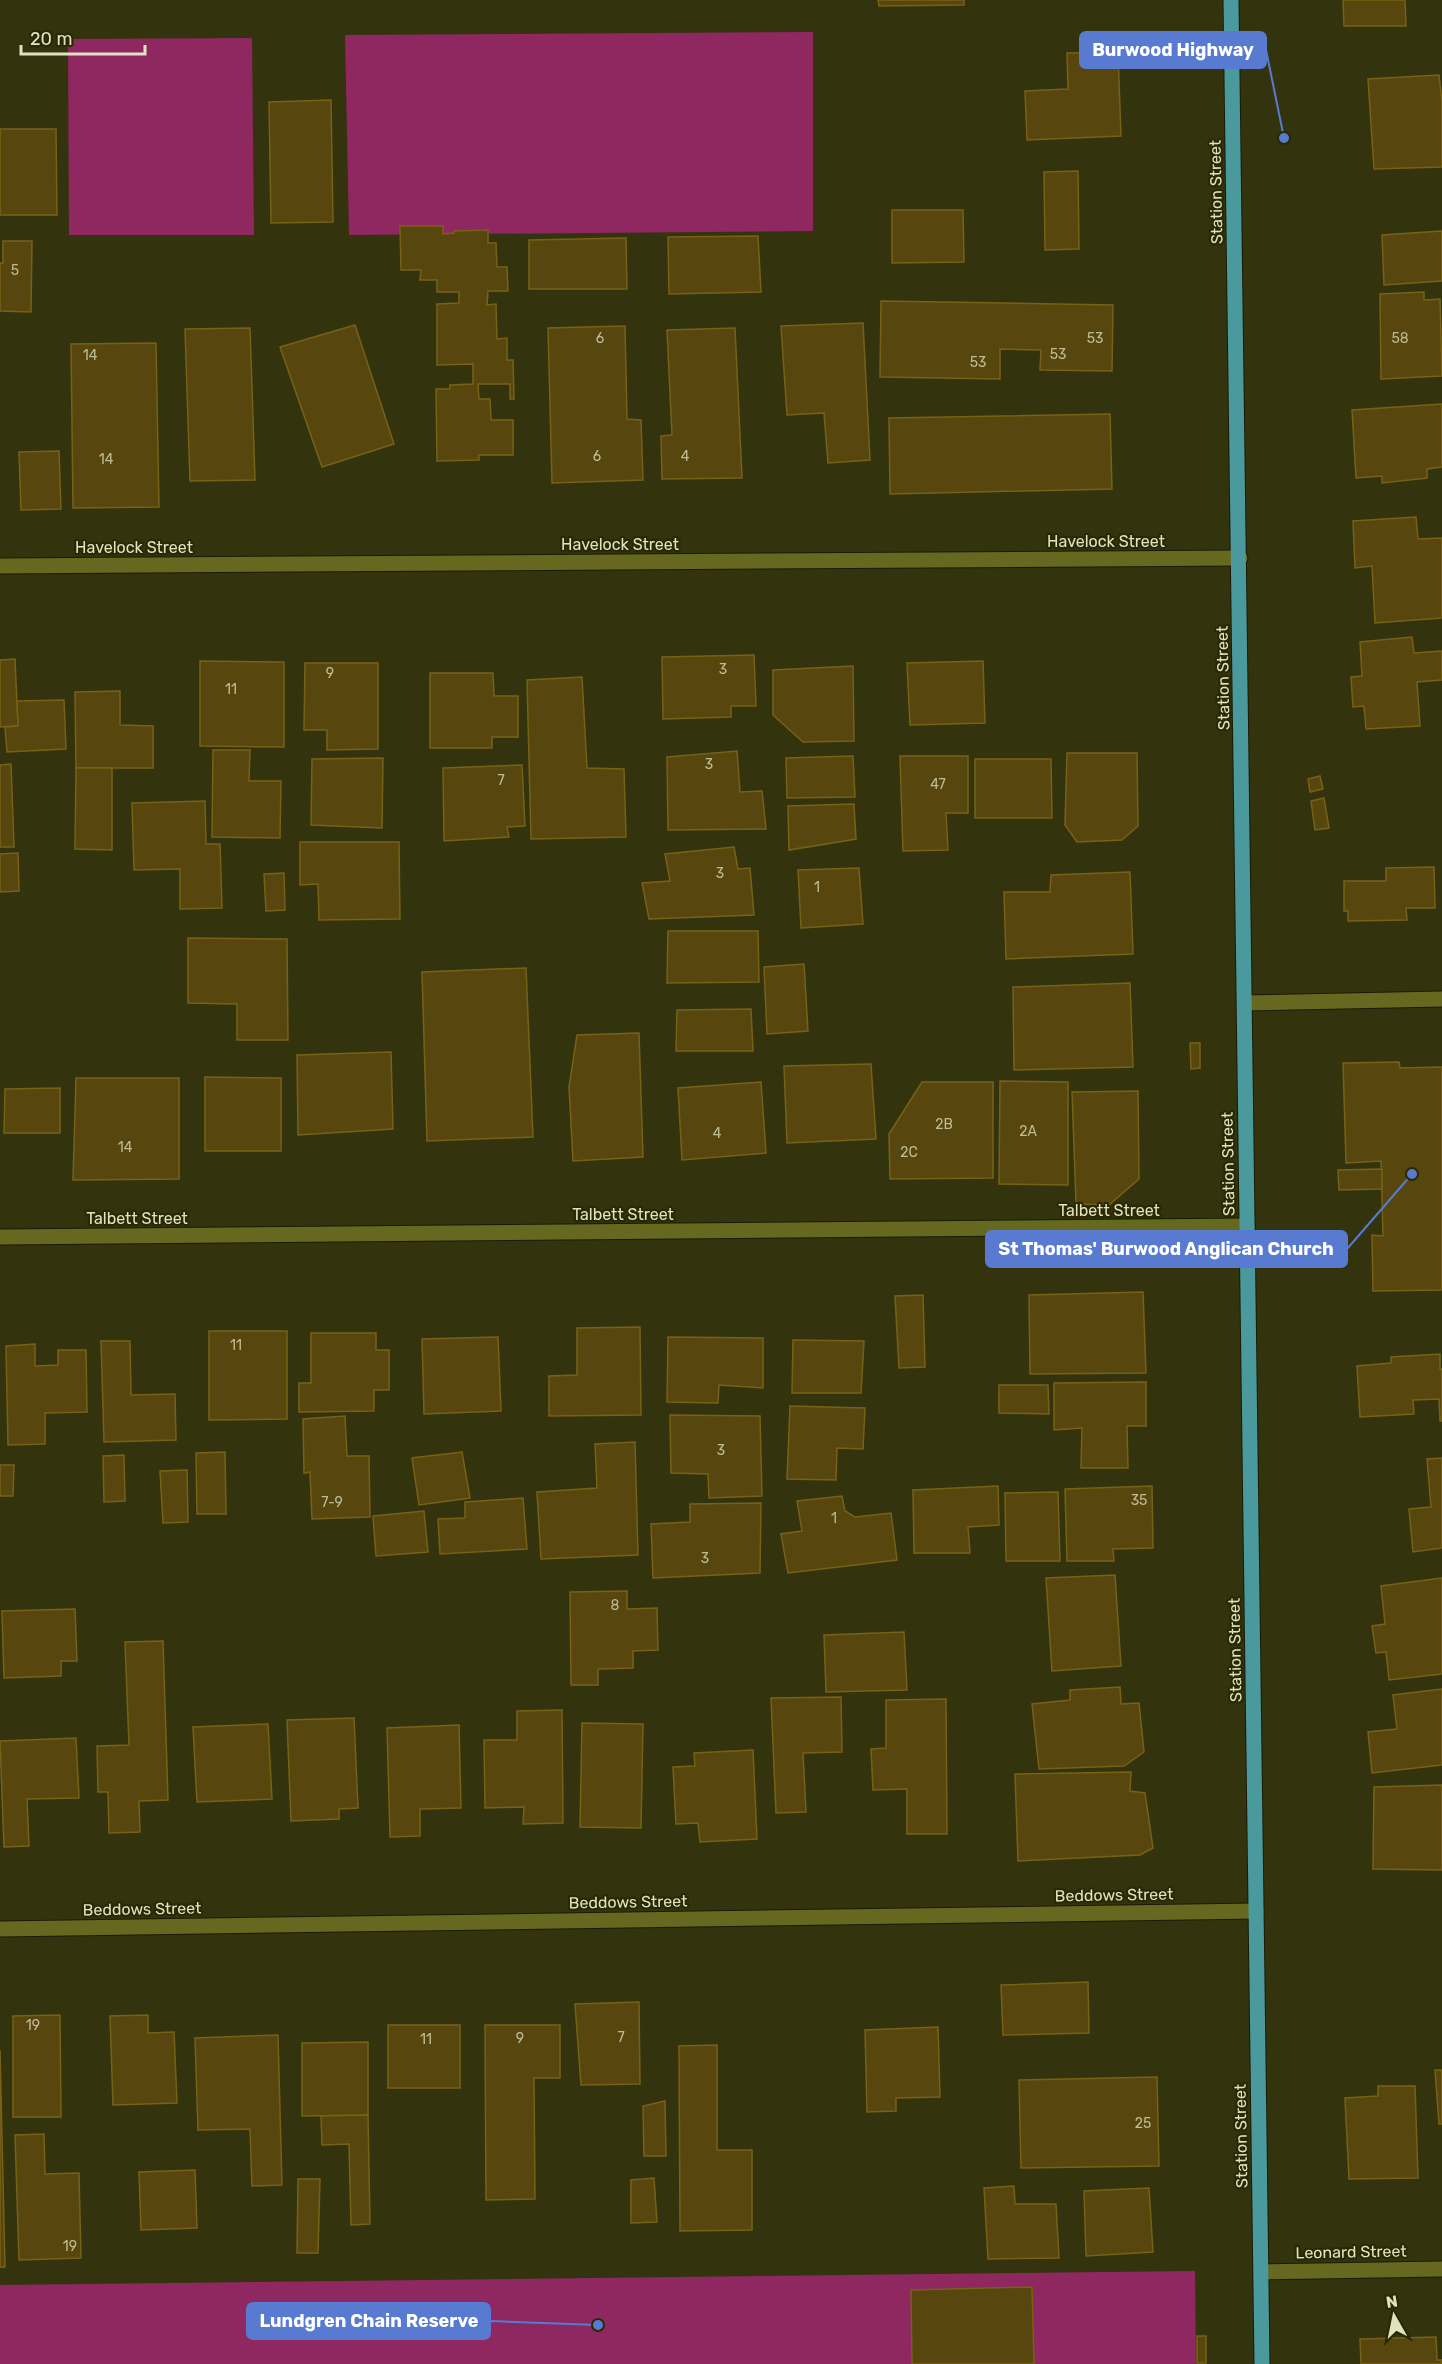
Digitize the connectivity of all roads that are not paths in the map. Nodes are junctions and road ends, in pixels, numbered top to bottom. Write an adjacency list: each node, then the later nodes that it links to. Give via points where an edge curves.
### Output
1 (1231, 0): 2 (main road, Station Street)
2 (1240, 558): 3 (street, Havelock Street); 5 (main road, Station Street)
3 (0, 566)
4 (1442, 999): 5 (street)
5 (1245, 1003): 6 (main road, Station Street)
6 (1247, 1226): 7 (street, Talbett Street); 8 (main road, Station Street)
7 (0, 1237)
8 (1256, 1911): 9 (street, Beddows Street); 11 (main road, Station Street)
9 (0, 1929)
10 (1442, 2269): 11 (street, Leonard Street)
11 (1261, 2272): 12 (main road, Station Street)
12 (1262, 2364)

